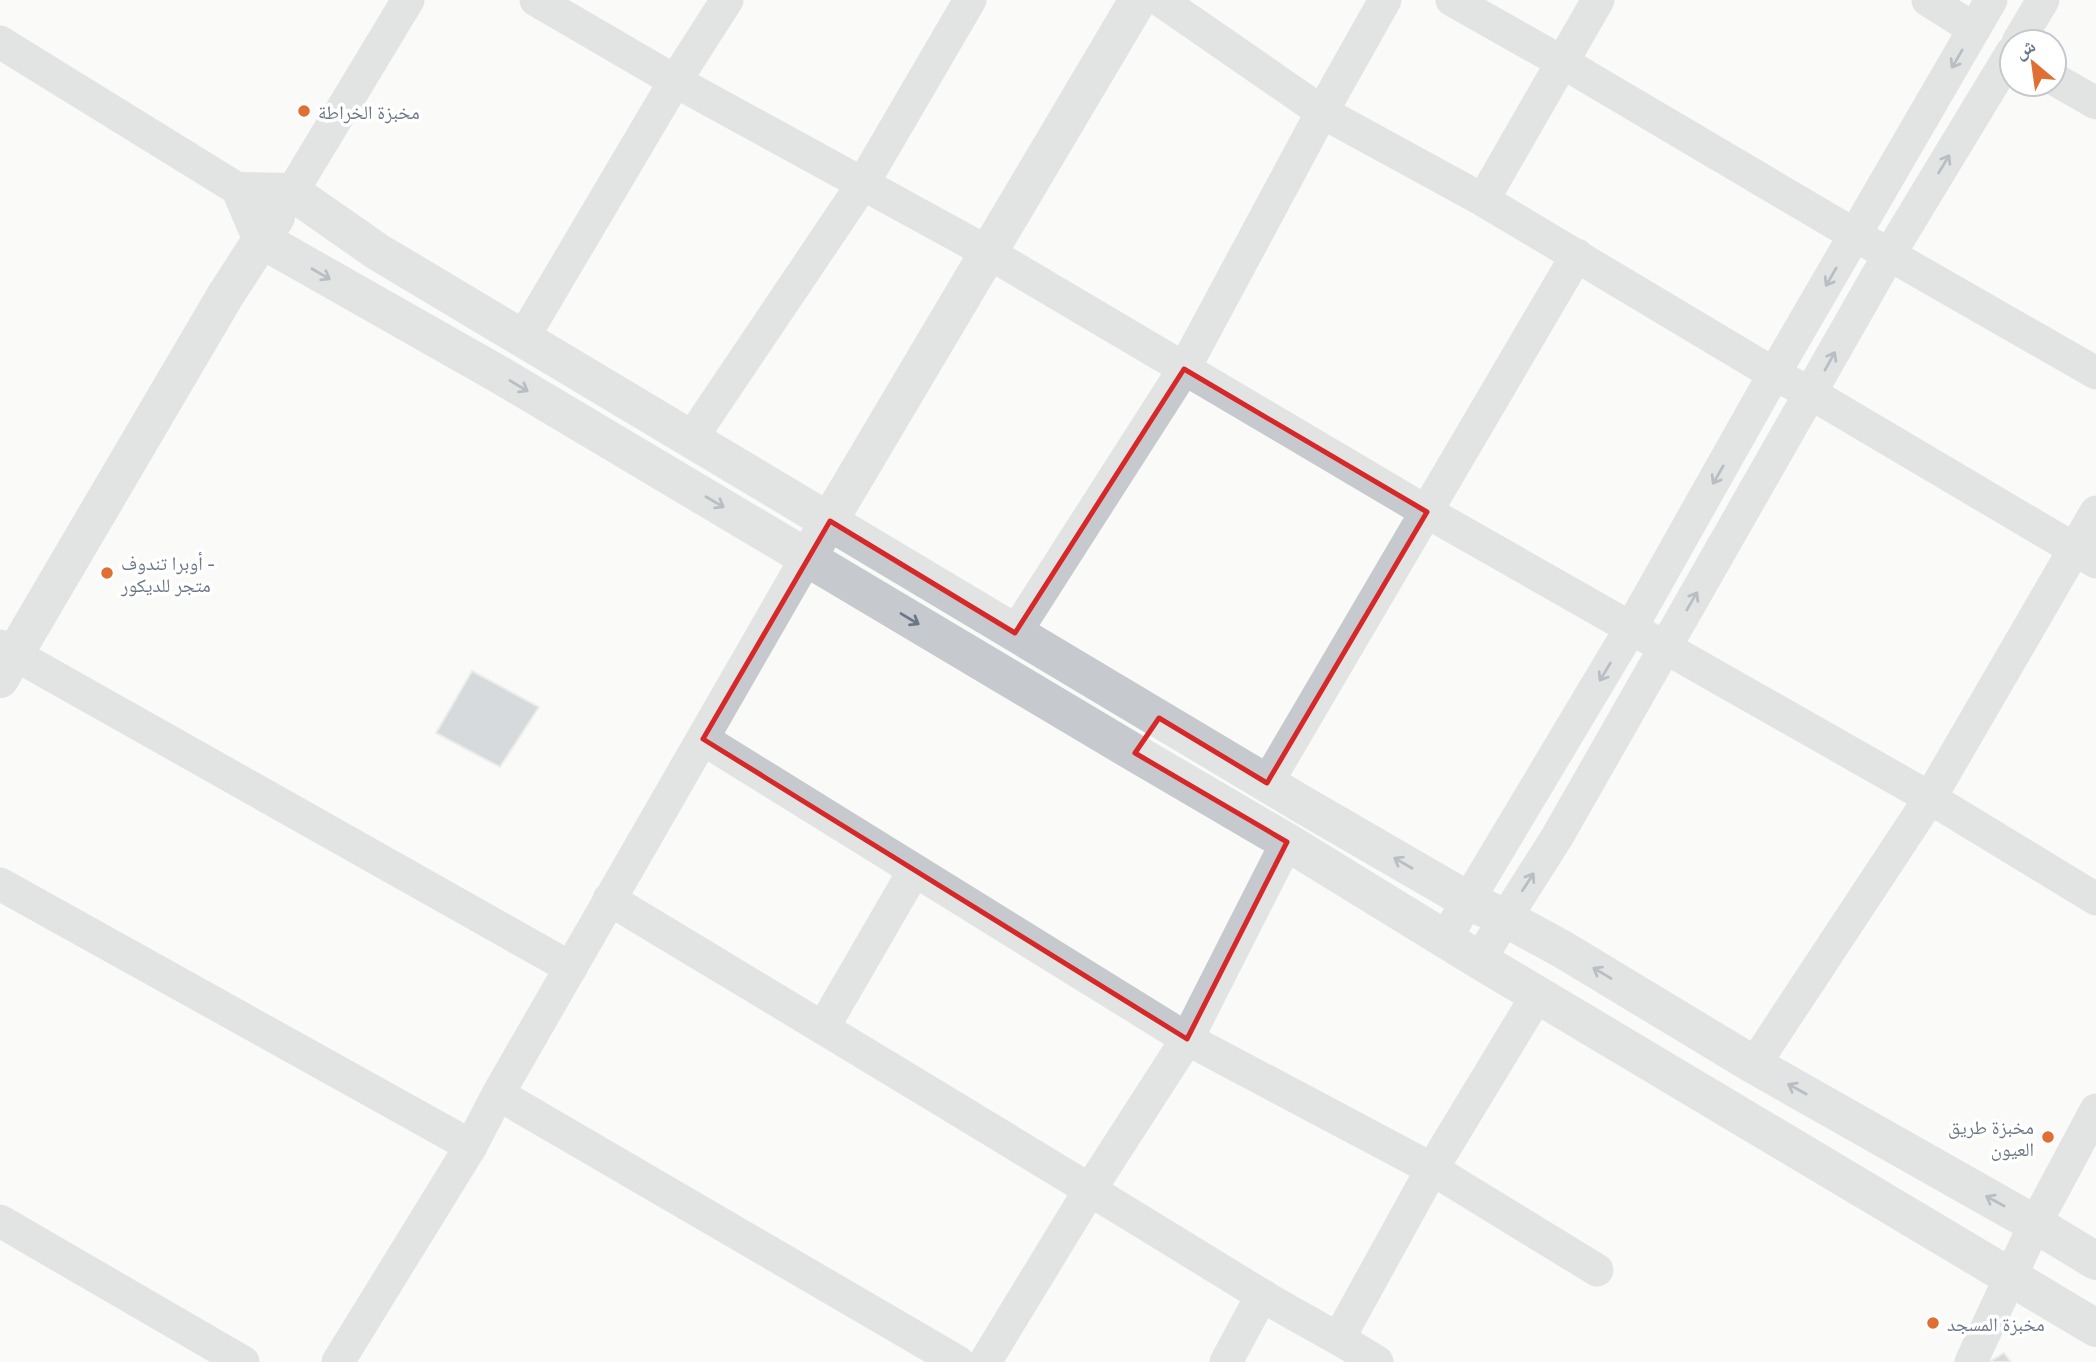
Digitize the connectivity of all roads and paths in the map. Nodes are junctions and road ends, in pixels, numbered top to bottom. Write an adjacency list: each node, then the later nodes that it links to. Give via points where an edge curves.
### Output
1 (408, 0): 24 (street)
2 (536, 0): 18 (street)
3 (727, 0): 18 (street)
4 (970, 0): 22 (street)
5 (1138, 0): 28 (street)
6 (1160, 0): 21 (street)
7 (1385, 0): 21 (street)
8 (1452, 0): 16 (street)
9 (1598, 0): 16 (street)
10 (1928, 0): 14 (street)
11 (1991, 0): 14 (street)
12 (2043, 0): 13 (street)
13 (2027, 28)
14 (1974, 29): 26 (street, one-way to 26)
15 (0, 42): 23 (street)
16 (1562, 62): 25 (street); 26 (street)
17 (1998, 76): 30 (street, one-way to 17)
18 (675, 81): 22 (street); 31 (street)
19 (2068, 87): 20 (street)
20 (2096, 103)
21 (1322, 112): 25 (street); 32 (street)
22 (862, 185): 28 (street); 36 (street)
23 (241, 191): 24 (street); 27 (street)
24 (292, 192): 27 (street); 31 (street, via 378,252)
25 (1483, 200): 29 (street)
26 (1855, 235): 30 (street); 34 (street, one-way to 34)
27 (262, 240): 41 (street, one-way to 41); 45 (street)
28 (989, 253): 32 (street); 39 (street)
29 (1577, 255): 34 (street); 37 (street)
30 (1889, 255): 33 (street); 35 (street, one-way to 30)
31 (523, 338): 36 (street)
32 (1184, 369): 37 (street); 43 (street)
33 (2096, 373)
34 (1774, 374): 35 (street); 42 (street, one-way to 42)
35 (1812, 394): 40 (street); 44 (street, one-way to 35)
36 (691, 439): 39 (street)
37 (1427, 512): 42 (street); 49 (street)
38 (2096, 512): 40 (street)
39 (830, 521): 41 (street); 43 (street)
40 (2085, 555): 50 (street)
41 (807, 557): 47 (street); 48 (street, one-way to 48)
42 (1631, 628): 44 (street); 56 (street, one-way to 56)
43 (1015, 633): 46 (street)
44 (1666, 647): 50 (street); 57 (street, one-way to 44)
45 (5, 660): 60 (street)
46 (1159, 718): 48 (street); 49 (street)
47 (703, 739): 52 (street); 54 (street)
48 (1135, 753): 51 (street)
49 (1267, 783): 56 (street, one-way to 49)
50 (1930, 798): 55 (street); 64 (street)
51 (1287, 842): 58 (street); 63 (street)
52 (914, 871): 62 (street); 63 (street)
53 (0, 884): 67 (street)
54 (609, 899): 60 (street); 62 (street)
55 (2096, 899)
56 (1469, 901): 57 (street); 58 (street)
57 (1505, 918): 59 (street); 64 (street, one-way to 57)
58 (1445, 939): 59 (street)
59 (1479, 960): 61 (street)
60 (571, 968): 65 (street)
61 (1538, 994): 68 (street); 74 (street)
62 (823, 1028): 69 (street)
63 (1187, 1039): 68 (street); 69 (street)
64 (1754, 1065): 71 (street, one-way to 64)
65 (498, 1094): 67 (street); 80 (street)
66 (2096, 1110): 71 (street)
67 (471, 1146): 79 (street)
68 (1432, 1169): 73 (street); 77 (street)
69 (1091, 1188): 75 (street); 81 (street)
70 (0, 1221): 78 (street)
71 (2035, 1223): 72 (street); 74 (street)
72 (2096, 1261)
73 (1597, 1270)
74 (2010, 1276): 76 (street); 84 (street)
75 (1262, 1295): 77 (street); 82 (street)
76 (2096, 1328)
77 (1339, 1338): 83 (street)
78 (243, 1362)
79 (338, 1362)
80 (958, 1362)
81 (985, 1362)
82 (1226, 1362)
83 (1377, 1362)
84 (1971, 1362)

